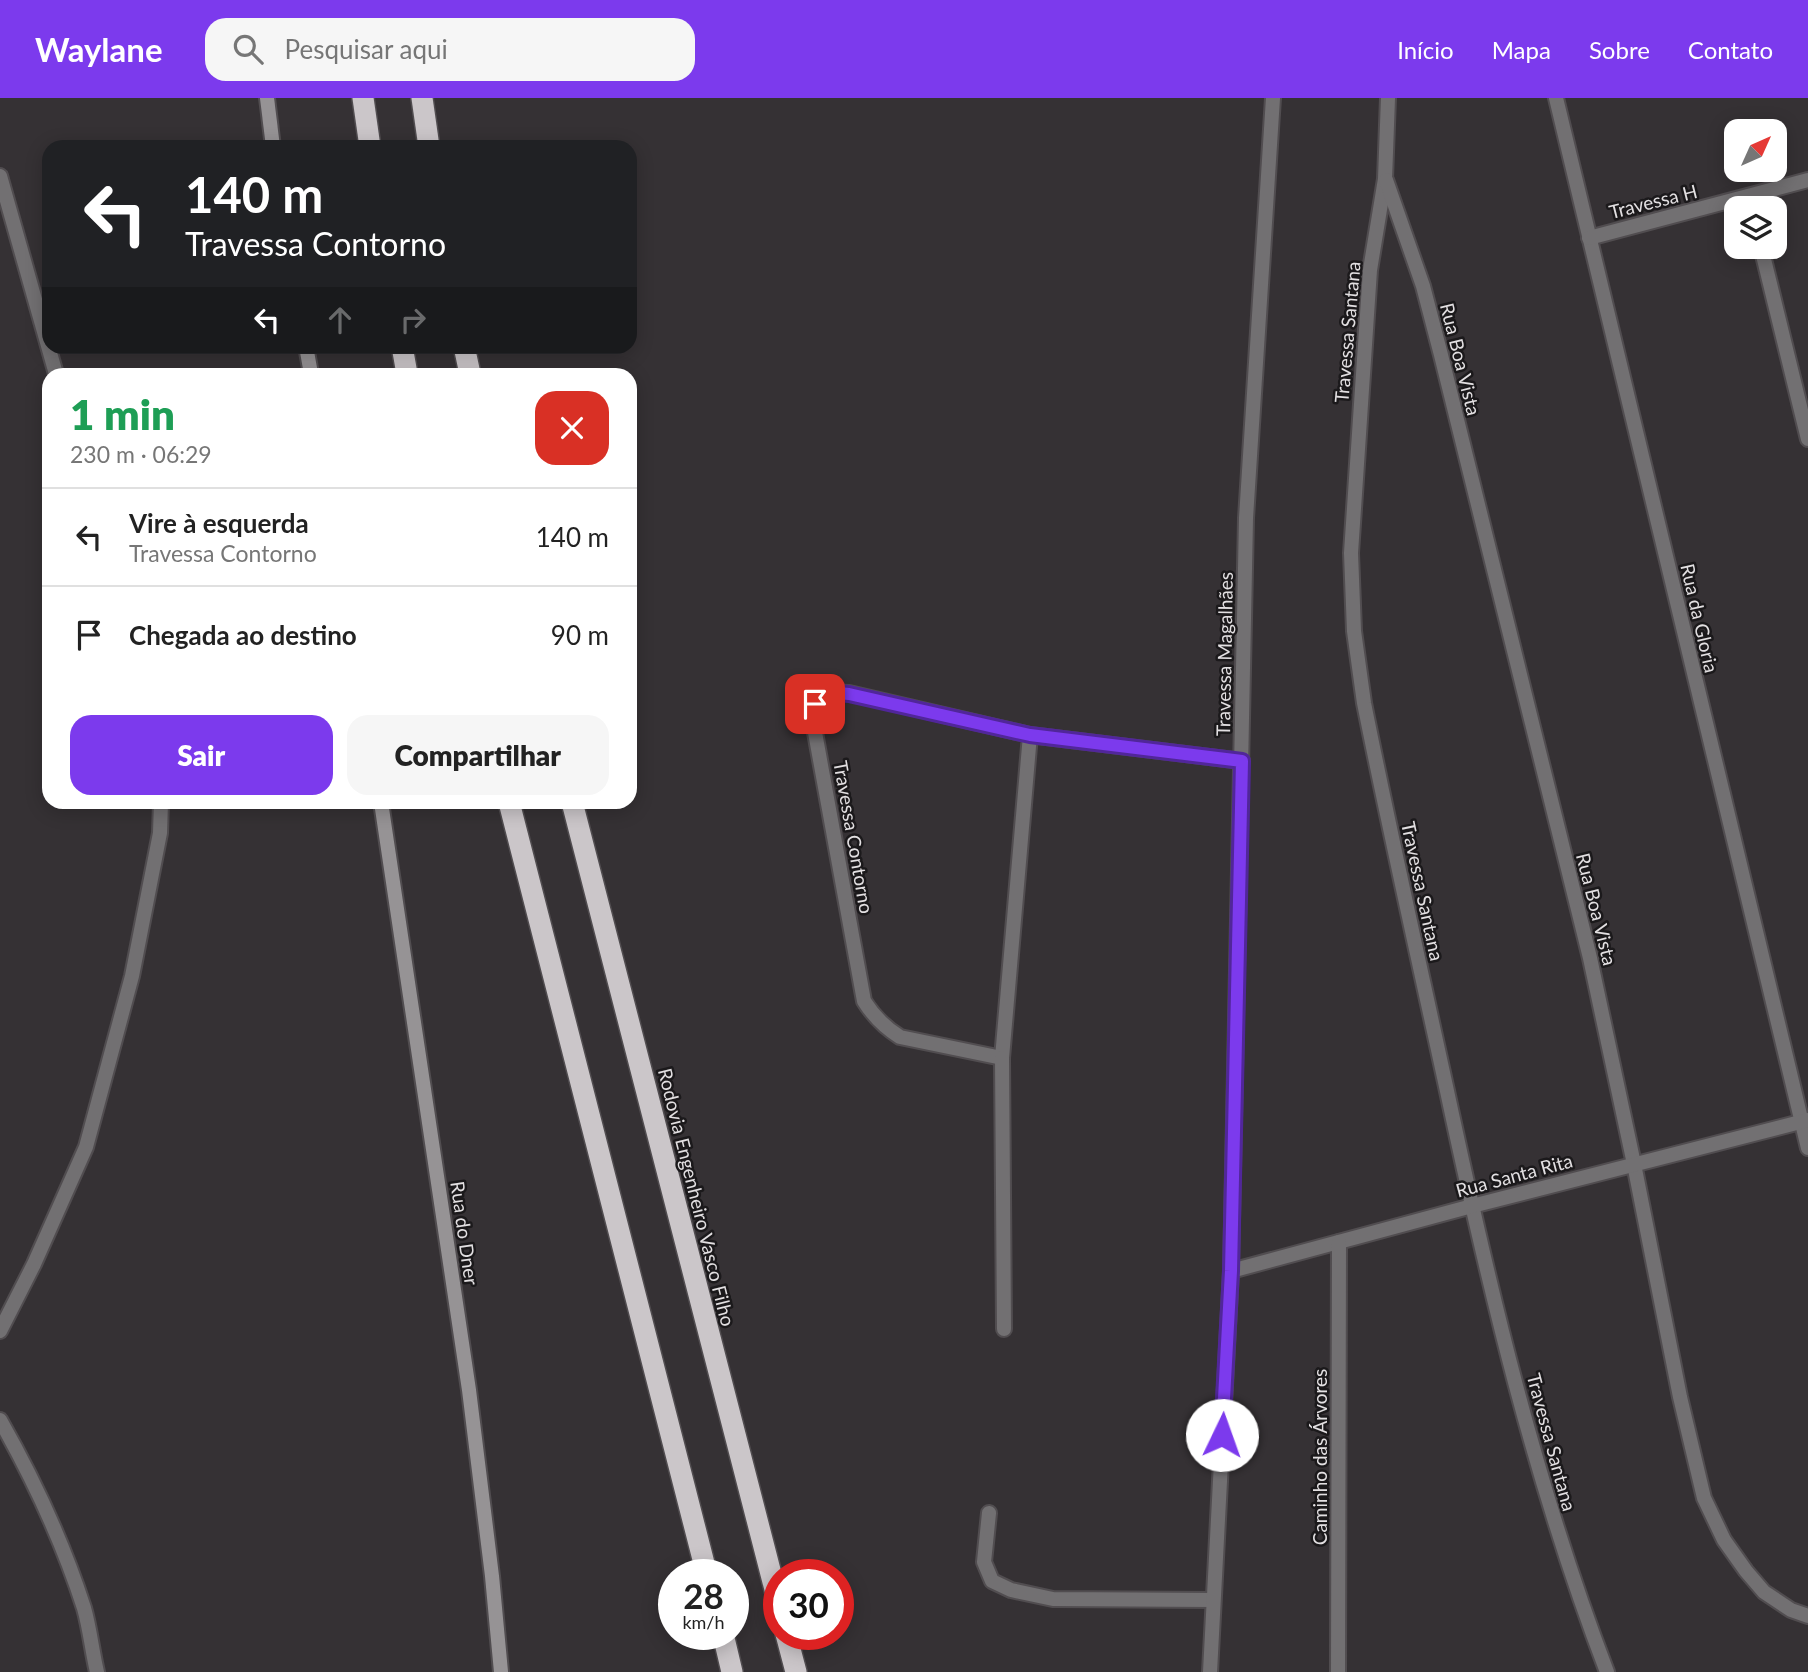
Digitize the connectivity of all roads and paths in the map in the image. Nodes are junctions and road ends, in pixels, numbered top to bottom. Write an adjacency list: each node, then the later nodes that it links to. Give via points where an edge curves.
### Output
1 (267, 98): 7 (street)
2 (363, 98): 8 (highway)
3 (1273, 98): 20 (street, Travessa Magalhães, via 1246,518)
4 (1388, 98): 11 (street, Travessa Santana)
5 (1556, 98): 15 (street, Rua da Gloria)
6 (424, 103): 9 (highway)
7 (272, 140)
8 (369, 140)
9 (428, 140)
10 (0, 176): 17 (street)
11 (1385, 178): 28 (street, Rua Boa Vista, via 1423,286 1441,355 1590,958); 29 (street, Travessa Santana, via 1370,270 1364,354 1351,553 1354,632 1364,704)
12 (1808, 180): 13 (street, Travessa H)
13 (1767, 196)
14 (1724, 208): 15 (street, Travessa H)
15 (1589, 238): 26 (street, Rua da Gloria)
16 (1764, 259): 18 (street)
17 (42, 324)
18 (1808, 439)
19 (1030, 735): 20 (street, Travessa Contorno); 25 (street); 25 (street, Travessa Contorno, via 833,692 815,704 812,716 864,1001 874,1016 900,1037)
20 (1242, 761): 31 (street, Travessa Magalhães)
21 (161, 809): 33 (street, via 132,976 86,1147)
22 (383, 809): 43 (street, Rua do Dner, via 469,1390)
23 (511, 809): 36 (highway)
24 (574, 809): 37 (highway, Rodovia Engenheiro Vasco Filho)
25 (1002, 1058): 32 (street)
26 (1804, 1121): 27 (street, Rua da Gloria); 28 (street, Rua Santa Rita)
27 (1808, 1148)
28 (1634, 1164): 29 (street, Rua Santa Rita); 39 (street, Rua Boa Vista, via 1704,1498 1746,1572 1764,1592 1791,1611)
29 (1472, 1206): 30 (street, Rua Santa Rita); 48 (street, Travessa Santana, via 1541,1481)
30 (1339, 1242): 31 (street, Rua Santa Rita); 47 (street, Caminho das Árvores)
31 (1231, 1271): 38 (street, Travessa Magalhães)
32 (1004, 1329)
33 (0, 1331)
34 (0, 1420): 42 (street, via 27,1467 55,1532 84,1610)
35 (989, 1513): 38 (street, via 985,1562 992,1581 1011,1590 1053,1599)
36 (703, 1559)
37 (767, 1559)
38 (1213, 1600): 46 (street, Travessa Magalhães)
39 (1808, 1616)
40 (727, 1650): 44 (highway)
41 (790, 1650): 45 (highway)
42 (97, 1672)
43 (501, 1672)
44 (732, 1672)
45 (796, 1672)
46 (1210, 1672)
47 (1338, 1672)
48 (1607, 1672)

